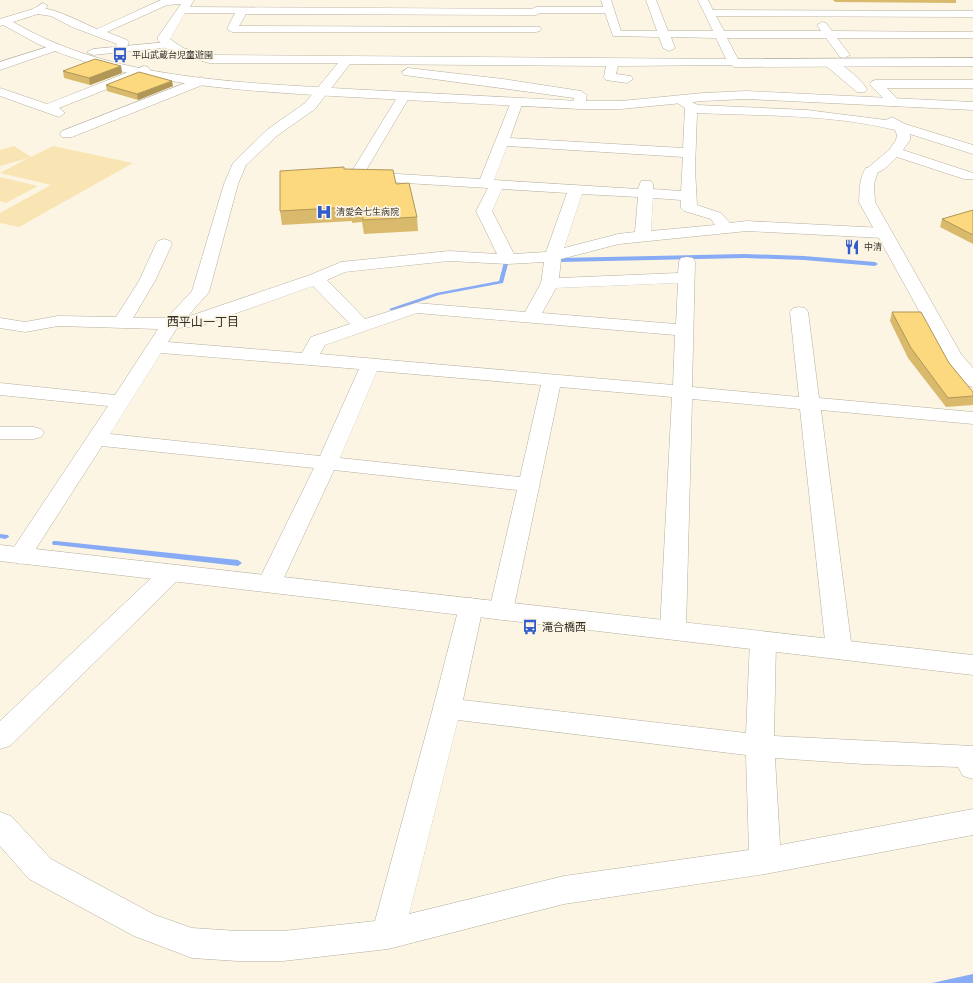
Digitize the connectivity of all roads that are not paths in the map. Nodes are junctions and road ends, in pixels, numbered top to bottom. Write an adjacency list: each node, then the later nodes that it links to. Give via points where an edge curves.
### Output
1 (152, 0): 5 (street)
2 (189, 0): 5 (street); 11 (street)
3 (651, 0): 19 (street)
4 (703, 0): 13 (street)
5 (165, 2): 18 (street)
6 (39, 4): 15 (street); 18 (street, via 54,14)
7 (336, 5): 9 (street); 12 (street); 16 (street)
8 (608, 5): 9 (street); 19 (street, via 618,34)
9 (535, 7): 17 (street)
10 (811, 9): 13 (street); 14 (street); 21 (street)
11 (183, 10): 12 (street); 23 (street, via 164,37)
12 (242, 10): 16 (street, via 232,28)
13 (710, 12): 20 (street)
14 (973, 14)
15 (2, 22): 24 (street)
16 (327, 29): 17 (street); 28 (street, via 325,45 320,48)
17 (536, 29): 31 (street)
18 (96, 33): 25 (street, via 123,42)
19 (665, 34): 20 (street); 34 (street)
20 (720, 34): 21 (street); 35 (street)
21 (828, 34): 22 (street); 27 (street)
22 (973, 35)
23 (168, 45): 25 (street); 28 (street, via 187,54 219,60)
24 (57, 47): 26 (street); 37 (street)
25 (120, 51): 26 (street)
26 (81, 55): 38 (street)
27 (844, 56)
28 (316, 59): 29 (street)
29 (350, 60): 30 (street); 41 (street, via 400,70); 44 (street)
30 (506, 62): 31 (street); 41 (street)
31 (540, 62): 33 (street)
32 (973, 62): 36 (street)
33 (612, 63): 34 (street); 39 (street, via 610,77)
34 (675, 63): 35 (street)
35 (734, 63): 36 (street)
36 (828, 63): 43 (street)
37 (0, 66)
38 (144, 70): 40 (street); 54 (street)
39 (627, 79)
40 (201, 81): 44 (street); 55 (street)
41 (503, 83): 51 (street, via 581,95)
42 (973, 84): 50 (street, via 876,84)
43 (861, 89)
44 (323, 91): 46 (street); 79 (street, via 310,106 273,132 240,163 231,184 200,292)
45 (0, 92): 54 (street)
46 (404, 96): 48 (street); 63 (street, via 356,176)
47 (679, 100): 49 (street, via 746,95); 51 (street, via 621,105); 53 (street)
48 (517, 102): 51 (street); 58 (street)
49 (877, 102): 50 (street); 56 (street, via 884,115)
50 (894, 102): 52 (street)
51 (579, 105)
52 (973, 106)
53 (691, 108): 56 (street, via 831,116 874,121); 61 (street)
54 (46, 109): 55 (street)
55 (90, 125): 57 (street)
56 (902, 128): 59 (street); 60 (street, via 905,134)
57 (67, 134)
58 (502, 142): 61 (street); 63 (street)
59 (973, 150)
60 (895, 152): 62 (street); 68 (street, via 871,171 867,184 867,202)
61 (690, 153): 66 (street)
62 (970, 176)
63 (491, 183): 65 (street); 72 (street, via 484,211)
64 (645, 188): 65 (street); 66 (street); 69 (street)
65 (576, 189): 71 (street)
66 (688, 196): 67 (street, via 689,208 716,216)
67 (725, 227): 68 (street, via 747,226 820,236); 69 (street)
68 (883, 233): 86 (street, via 953,356)
69 (643, 236): 71 (street, via 618,239)
70 (164, 244): 78 (street, via 147,281)
71 (553, 256): 72 (street); 74 (street)
72 (508, 259): 73 (street, via 449,256 341,267)
73 (316, 279): 79 (street, via 194,322); 80 (street)
74 (550, 283): 76 (street); 81 (street, via 687,270)
75 (800, 312): 90 (street)
76 (531, 317): 80 (street, via 416,308); 81 (street)
77 (0, 323): 78 (street, via 25,326 58,321)
78 (121, 323): 79 (street)
79 (171, 324): 82 (street)
80 (362, 326): 83 (street, via 318,341)
81 (684, 330): 88 (street)
82 (156, 347): 83 (street); 89 (street)
83 (308, 359): 84 (street)
84 (370, 366): 85 (street); 95 (street)
85 (552, 381): 88 (street); 96 (street)
86 (973, 381)
87 (0, 390): 89 (street)
88 (684, 392): 90 (street); 102 (street)
89 (120, 401): 94 (street)
90 (810, 404): 91 (street); 104 (street)
91 (973, 418)
92 (0, 433): 93 (street)
93 (34, 433)
94 (94, 439): 95 (street); 97 (street)
95 (327, 463): 96 (street); 99 (street)
96 (528, 484): 101 (street)
97 (10, 555): 98 (street)
98 (171, 573): 99 (street); 107 (street)
99 (269, 584): 100 (street)
100 (471, 607): 101 (street); 106 (street)
101 (501, 611): 102 (street)
102 (673, 630): 103 (street)
103 (763, 641): 104 (street); 108 (street)
104 (839, 650): 105 (street)
105 (973, 665)
106 (447, 708): 108 (street); 113 (street)
107 (0, 738)
108 (760, 746): 109 (street, via 863,753 968,756); 112 (street)
109 (973, 768)
110 (973, 822): 112 (street)
111 (0, 825): 113 (street, via 40,869 145,926 192,943 283,946)
112 (765, 861): 113 (street, via 564,890)
113 (388, 934)

